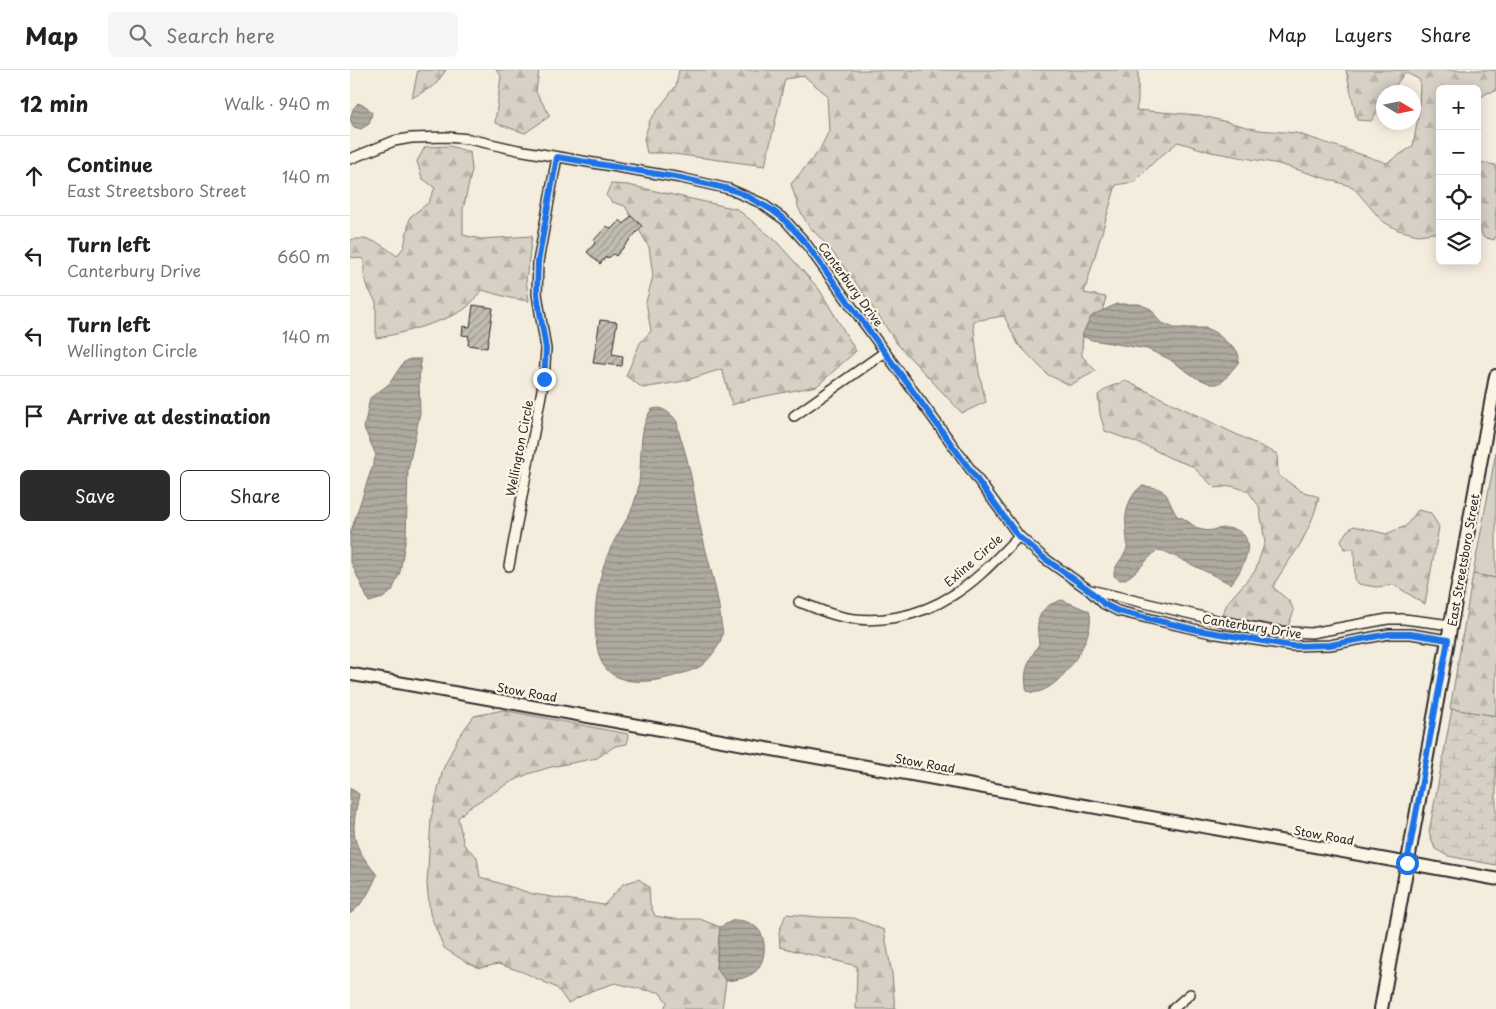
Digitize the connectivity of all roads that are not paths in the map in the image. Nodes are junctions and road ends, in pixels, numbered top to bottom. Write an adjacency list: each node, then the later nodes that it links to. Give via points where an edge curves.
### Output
1 (557, 157): 2 (street, Canterbury Drive, via 469,140 430,137 394,142); 3 (street, Canterbury Drive, via 681,178 729,189 761,203 795,230); 7 (street, Wellington Circle, via 537,278 546,349 544,379)
2 (350, 159)
3 (885, 352): 5 (street); 6 (street, Canterbury Drive)
4 (1496, 376): 13 (main road, East Streetsboro Street)
5 (794, 416)
6 (1018, 536): 8 (street, Canterbury Drive); 9 (street, Exline Circle, via 953,596 922,611 875,620 835,615)
7 (509, 566)
8 (1089, 590): 10 (street, Canterbury Drive); 11 (street, Canterbury Drive, via 1110,608)
9 (799, 602)
10 (1155, 606): 11 (street); 12 (street, Canterbury Drive)
11 (1151, 619): 14 (street, Canterbury Drive)
12 (1214, 620): 14 (street); 15 (street, Canterbury Drive)
13 (1451, 625): 15 (street, Canterbury Drive, via 1404,618 1311,633); 16 (main road, East Streetsboro Street)
14 (1211, 632): 17 (street, Canterbury Drive)
15 (1282, 632): 17 (street)
16 (1448, 640): 17 (street, Canterbury Drive, via 1389,634 1312,647); 19 (main road, East Streetsboro Street)
17 (1280, 644)
18 (350, 674): 19 (street, Stow Road)
19 (1407, 863): 20 (street, Stow Road); 23 (main road, East Streetsboro Street)
20 (1496, 879)
21 (1190, 994): 22 (street)
22 (1173, 1009)
23 (1381, 1009)

